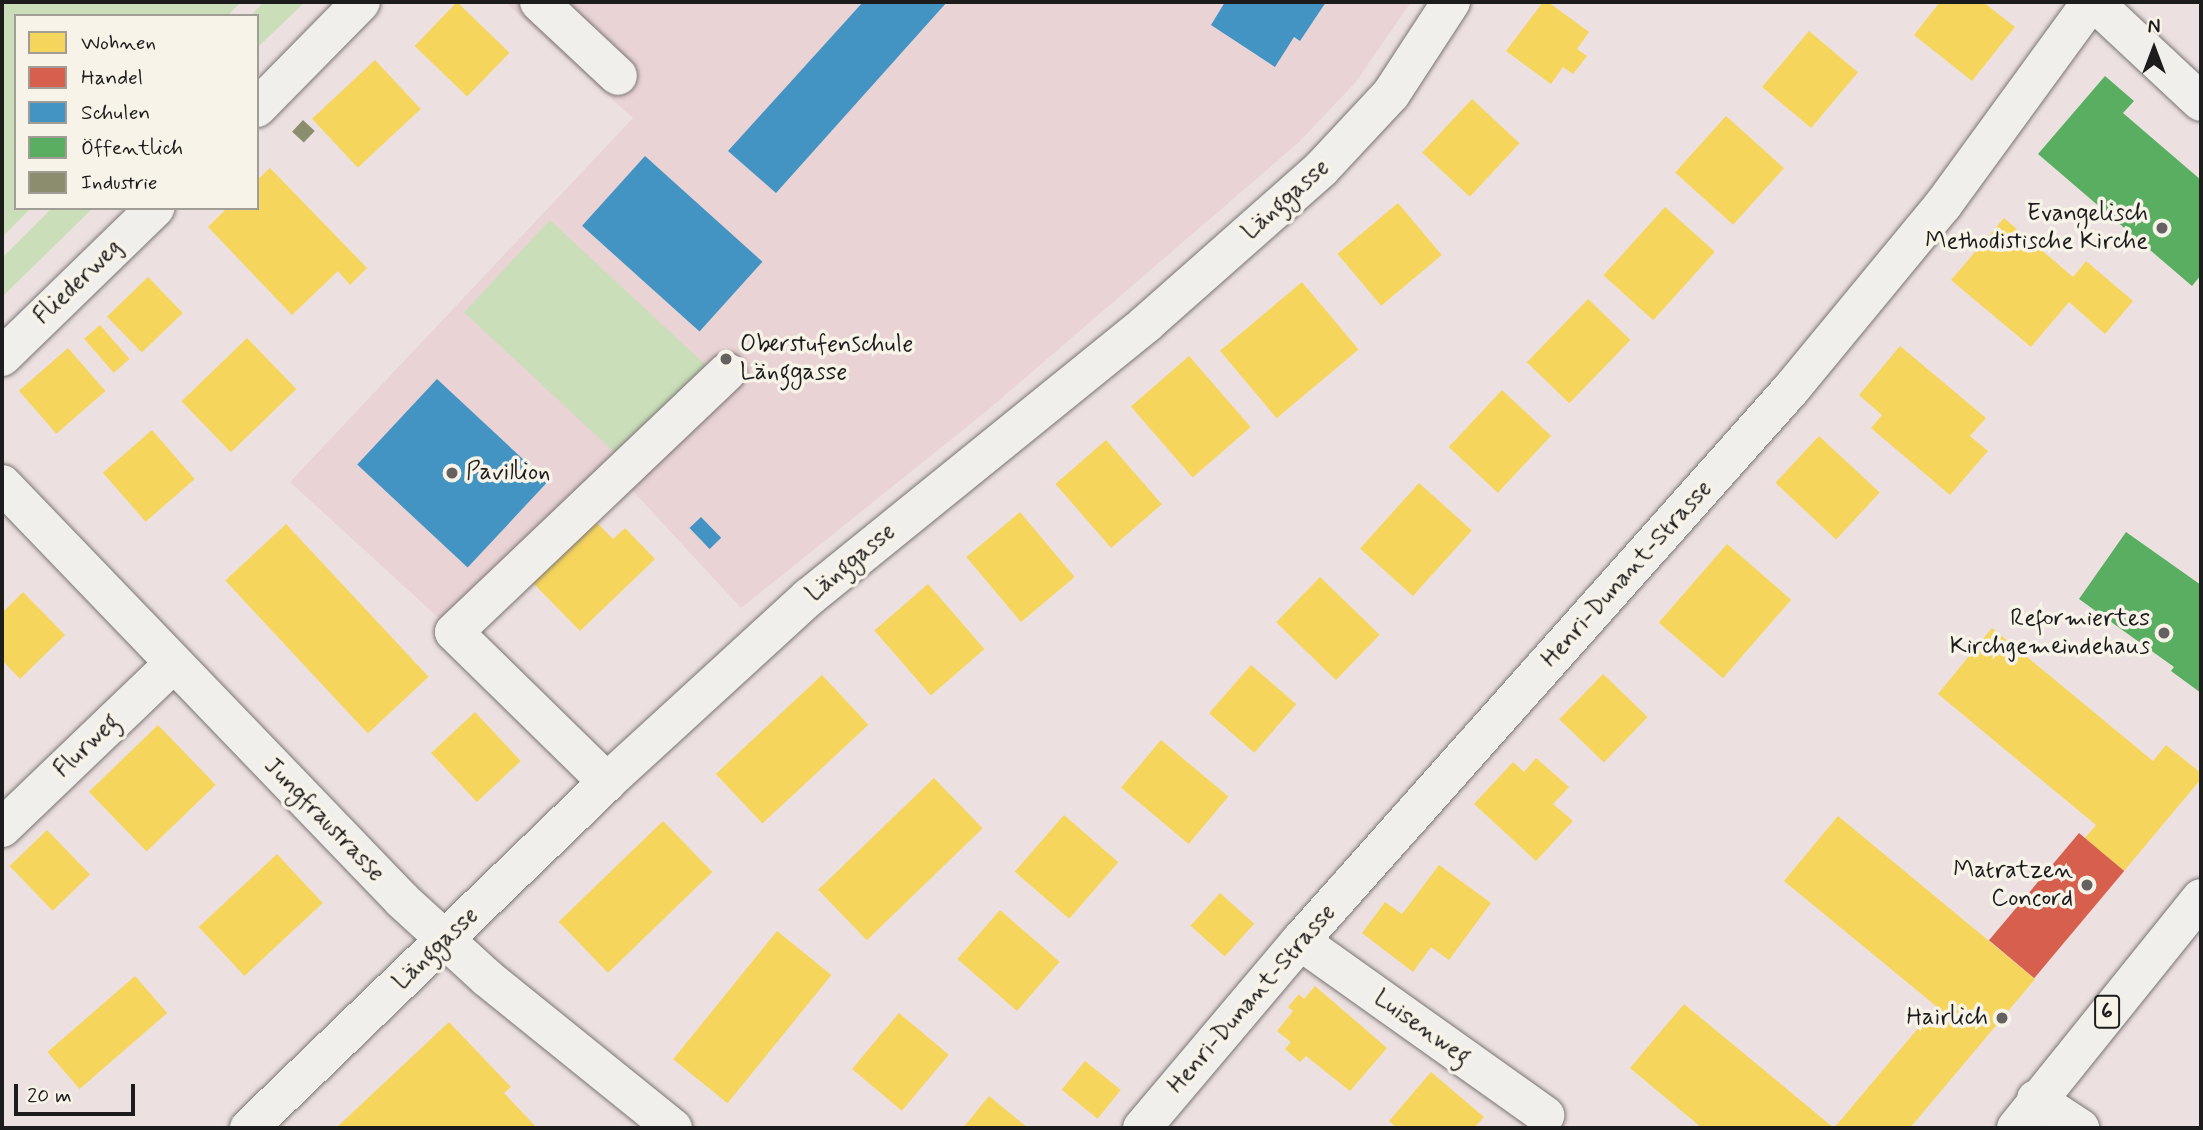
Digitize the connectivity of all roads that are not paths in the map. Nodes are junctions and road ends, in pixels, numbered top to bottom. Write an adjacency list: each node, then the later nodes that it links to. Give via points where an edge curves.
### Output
1 (360, 2): 7 (street)
2 (539, 2): 5 (street)
3 (1451, 2): 13 (street, Länggasse, via 1391,94 1321,169 1147,323 809,597)
4 (2092, 2): 6 (street); 17 (street, Henri-Dunant-Strasse, via 1942,205 1791,388)
5 (618, 76)
6 (2201, 102)
7 (259, 106)
8 (153, 210): 9 (street, Fliederweg)
9 (2, 356)
10 (727, 372): 13 (street, via 454,632)
11 (2, 484): 12 (street, Jungfraustrasse)
12 (173, 664): 14 (street, Flurweg); 16 (street, Jungfraustrasse)
13 (607, 782): 16 (street, Länggasse)
14 (2, 828)
15 (2201, 898): 18 (street, 6)
16 (444, 939): 20 (street, Länggasse); 21 (street, Jungfraustrasse)
17 (1300, 942): 19 (street, Luisenweg); 22 (street, Henri-Dunant-Strasse)
18 (2026, 1114): 23 (street)
19 (1545, 1115)
20 (249, 1128)
21 (673, 1128)
22 (1142, 1128)
23 (2080, 1128)

